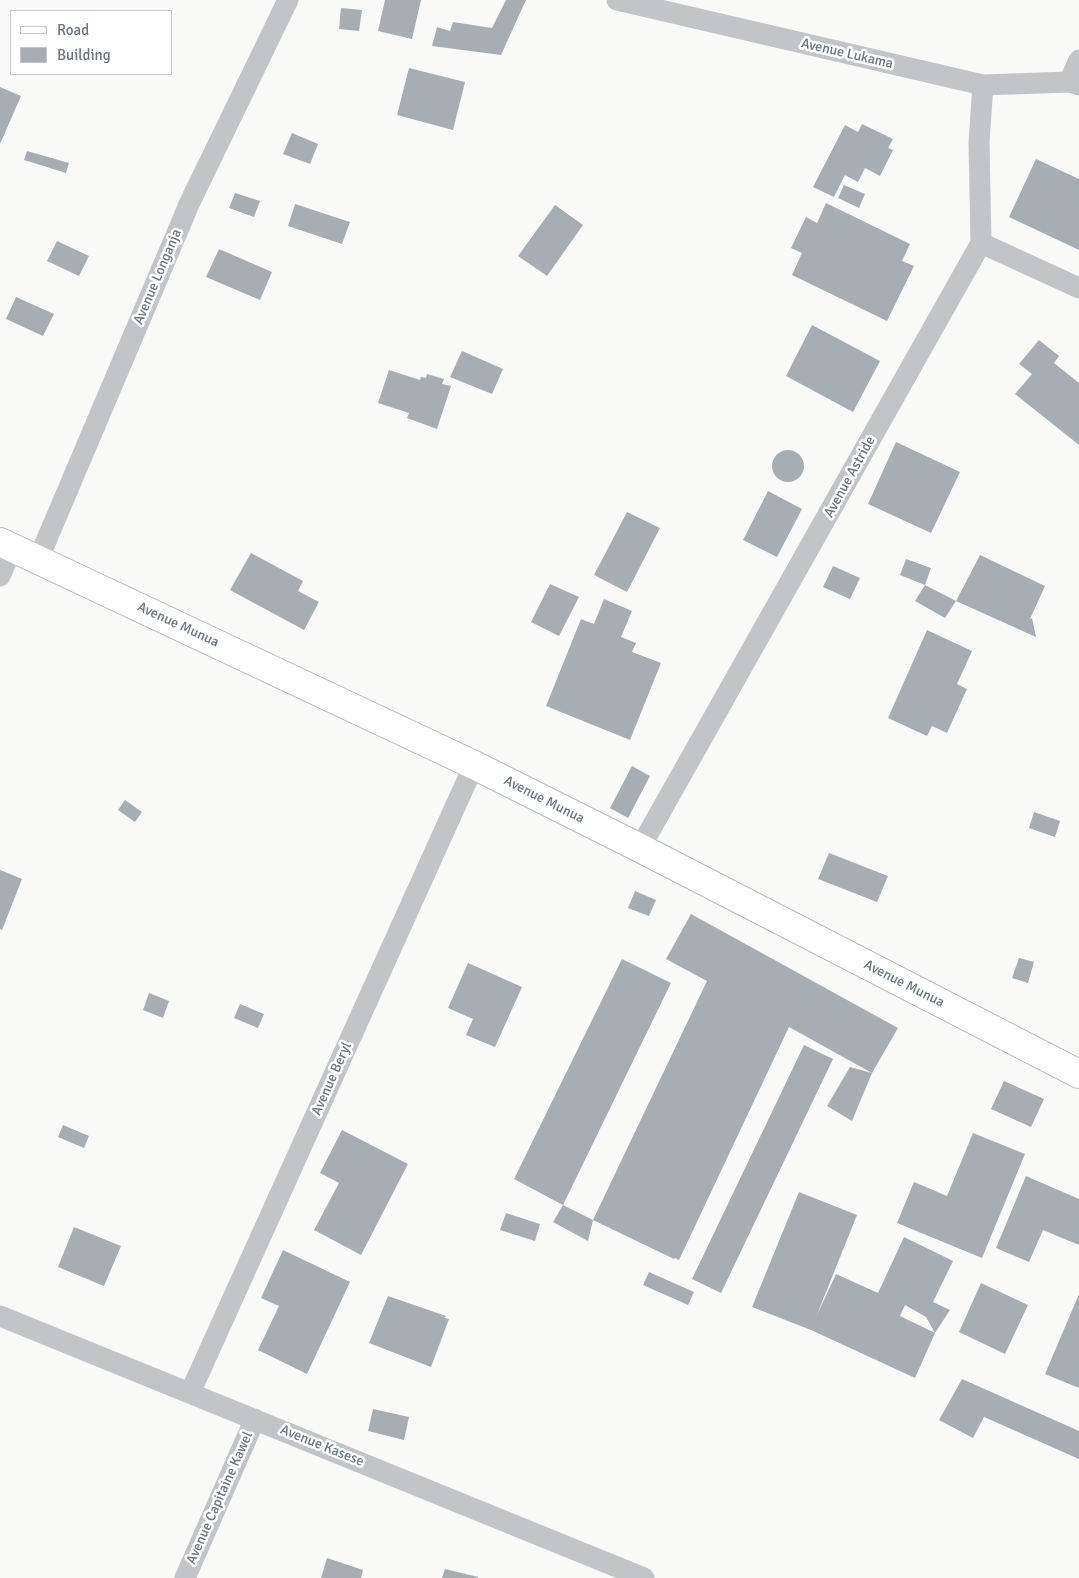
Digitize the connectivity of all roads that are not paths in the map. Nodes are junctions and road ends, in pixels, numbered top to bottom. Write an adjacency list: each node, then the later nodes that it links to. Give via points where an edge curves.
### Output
1 (288, 0): 9 (street, Avenue Longanja, via 190,202)
2 (617, 0): 5 (street, Avenue Lukama)
3 (1079, 60): 4 (street)
4 (1074, 84): 5 (street, Avenue Lukama)
5 (983, 85): 6 (street, via 979,142)
6 (981, 243): 7 (street); 12 (street, Avenue Astride)
7 (1079, 288)
8 (6, 545): 9 (main road, Avenue Munua); 10 (street)
9 (38, 560): 11 (main road, Avenue Munua)
10 (0, 576)
11 (474, 765): 12 (main road, Avenue Munua); 15 (street, Avenue Beryl)
12 (640, 848): 13 (main road, Avenue Munua)
13 (1079, 1074)
14 (0, 1316): 15 (street, Avenue Kasese)
15 (190, 1393): 16 (street, Avenue Kasese)
16 (255, 1419): 17 (street, Avenue Capitaine Kawel); 18 (street, Avenue Kasese)
17 (185, 1578)
18 (644, 1578)

